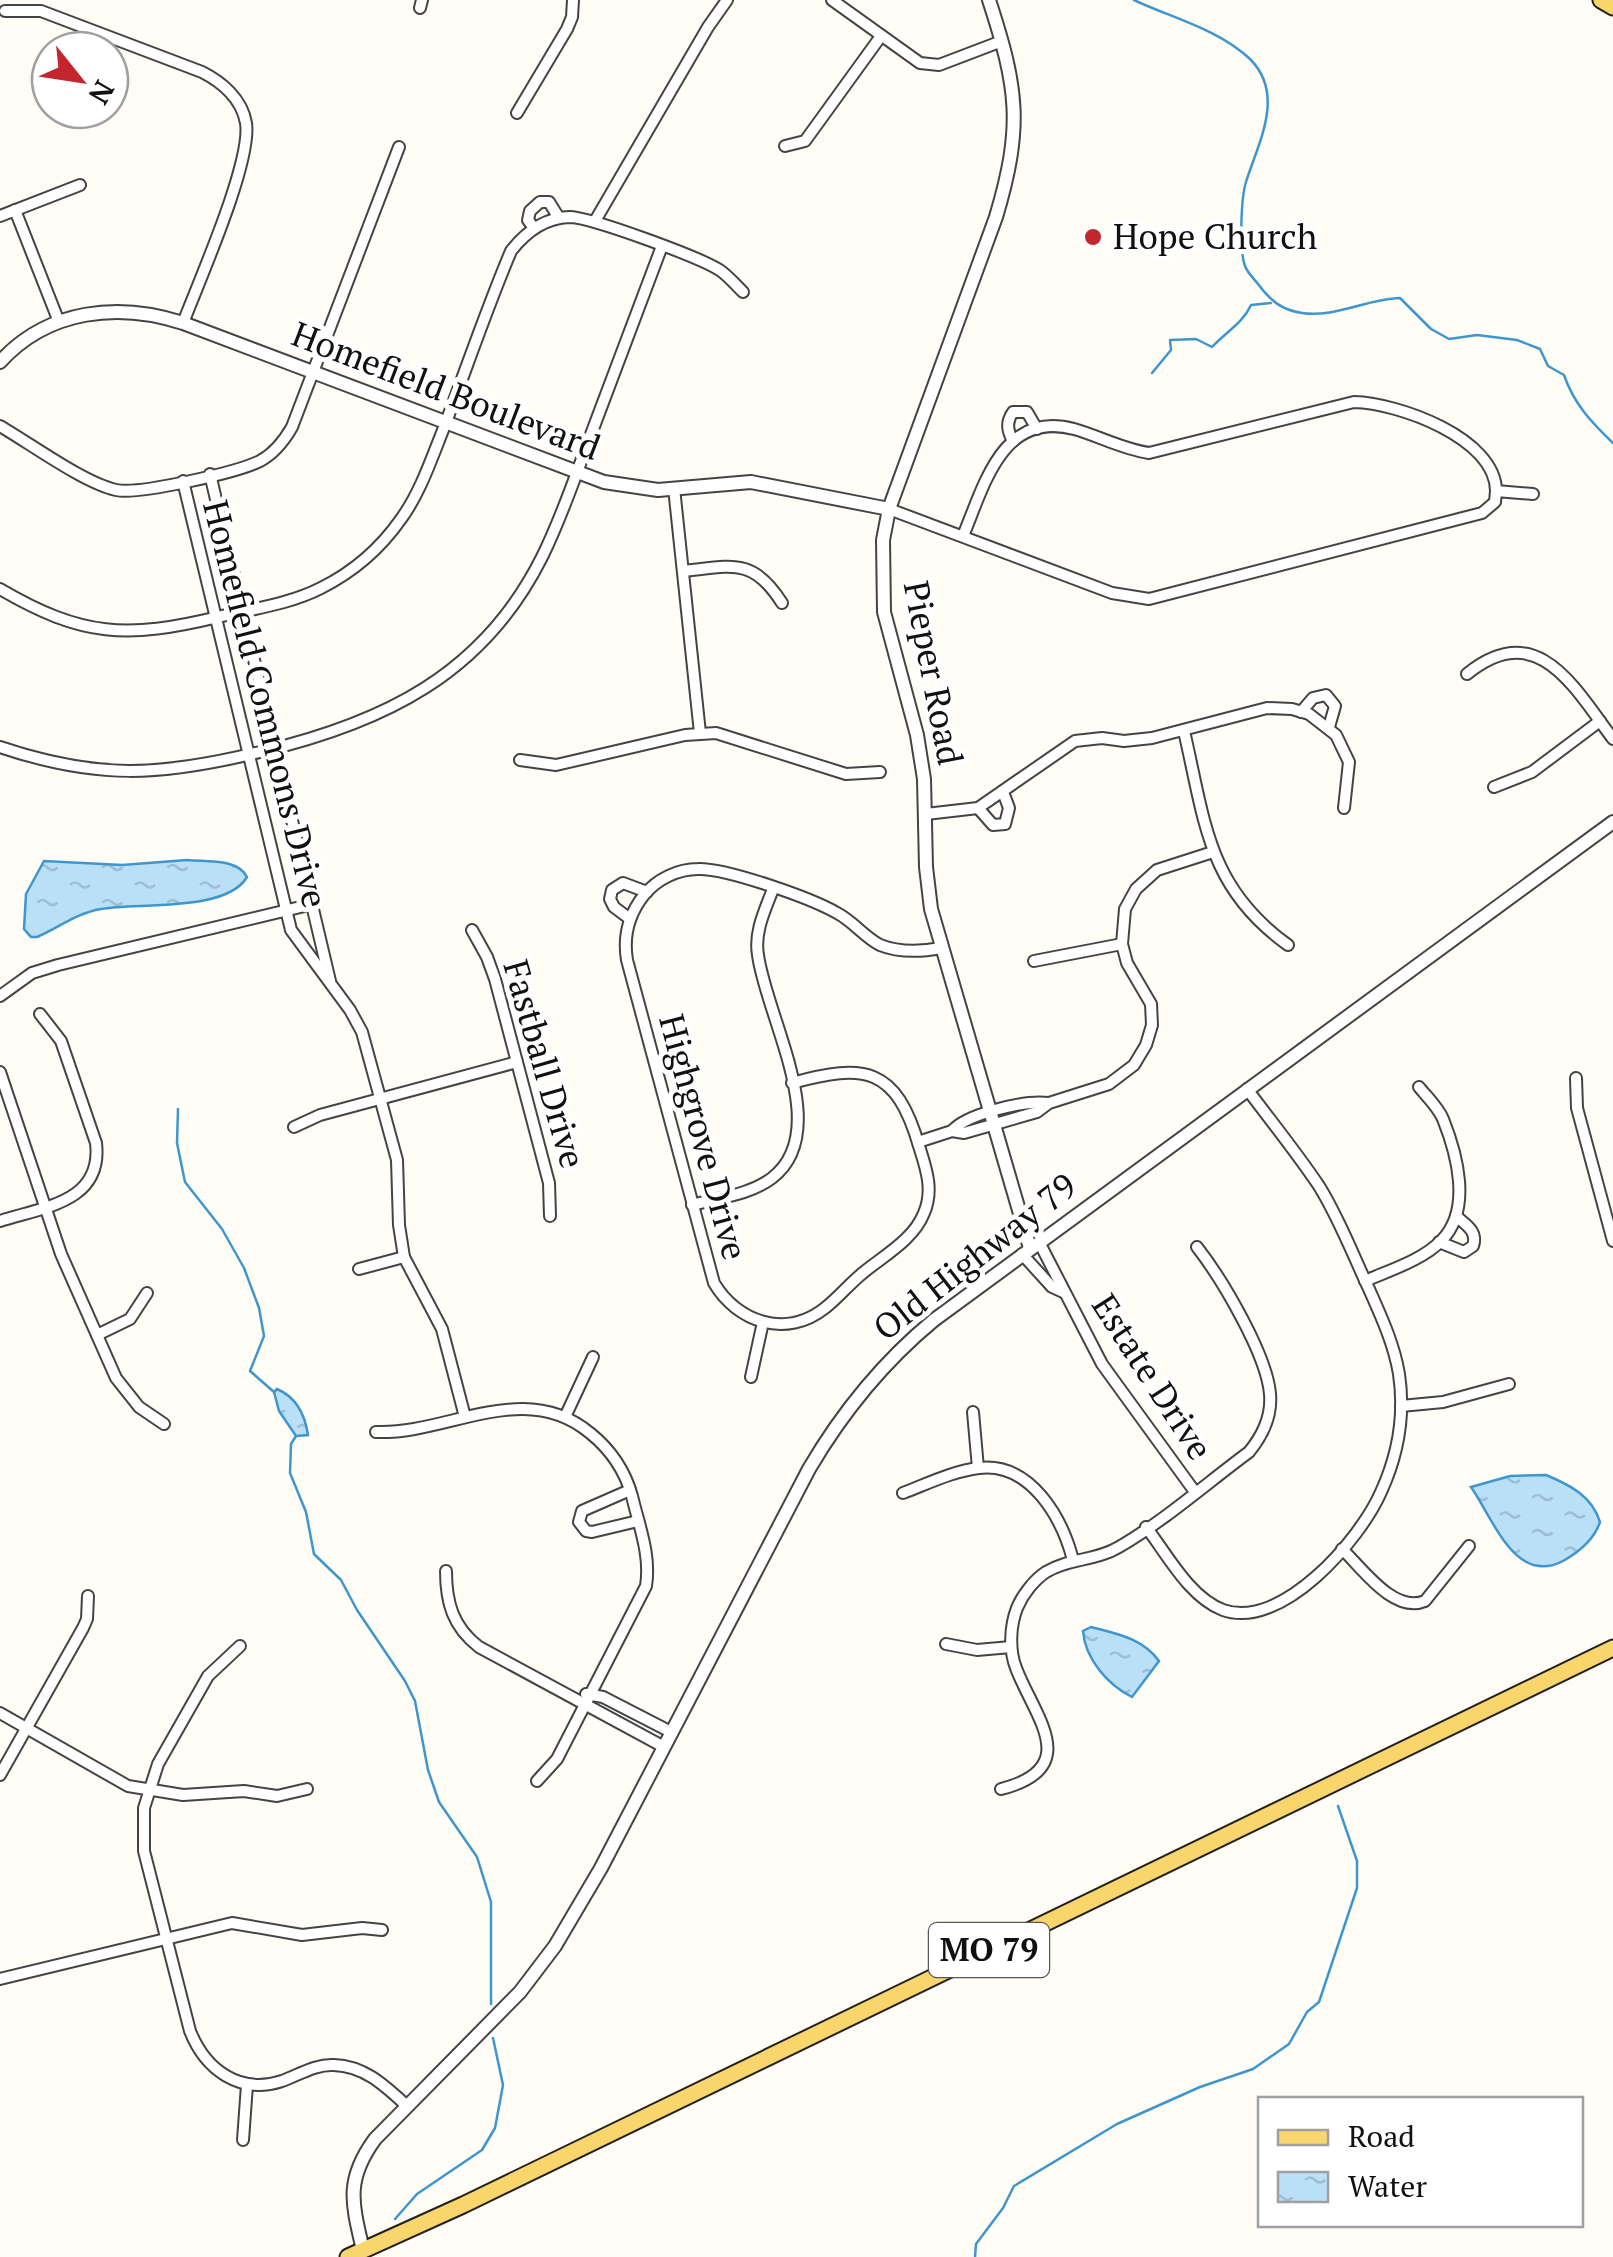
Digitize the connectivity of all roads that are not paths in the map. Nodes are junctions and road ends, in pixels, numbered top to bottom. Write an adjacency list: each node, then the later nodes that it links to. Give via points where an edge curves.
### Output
1 (572, 0): 10 (street, via 567,29)
2 (832, 0): 8 (street)
3 (989, 0): 9 (street, Pieper Road)
4 (1601, 0): 6 (main road)
5 (725, 1): 17 (street)
6 (1613, 7)
7 (5, 11): 22 (street, via 41,11 202,72 222,83 239,105 245,154)
8 (881, 36): 9 (street, via 930,66); 11 (street, via 805,141)
9 (1002, 40): 35 (street, Pieper Road, via 1015,100 1010,169)
10 (517, 114)
11 (785, 146)
12 (399, 147): 24 (street)
13 (80, 185): 14 (street)
14 (14, 210): 15 (street); 21 (street)
15 (0, 216)
16 (560, 218): 17 (street); 18 (street); 18 (street, via 549,202 540,202 530,211)
17 (595, 221): 19 (street)
18 (534, 228): 25 (street, via 511,251)
19 (662, 246): 20 (street, via 716,268); 29 (street)
20 (744, 292)
21 (59, 322): 22 (street, Homefield Boulevard, via 120,310); 23 (street, Homefield Boulevard)
22 (183, 323): 24 (street, Homefield Boulevard)
23 (0, 362)
24 (314, 373): 25 (street, Homefield Boulevard); 30 (street, via 275,451 248,466)
25 (445, 423): 29 (street, Homefield Boulevard); 40 (street, via 415,496 378,548 318,589)
26 (0, 426): 31 (street, via 107,488 133,492)
27 (1038, 429): 28 (street); 28 (street, via 1028,412 1013,412); 33 (street, via 1077,430 1149,453 1372,402 1474,446 1486,458)
28 (1013, 440): 36 (street, via 990,470)
29 (577, 472): 32 (street, Homefield Boulevard, via 623,487); 50 (street, via 528,583 466,658 376,717)
30 (210, 474): 31 (street); 40 (street, Homefield Commons Drive)
31 (183, 481): 41 (street, Homefield Commons Drive)
32 (674, 488): 35 (street, Homefield Boulevard, via 751,482); 37 (street)
33 (1496, 491): 34 (street); 36 (street, via 1495,502 1482,513 1149,599 1112,593)
34 (1533, 494)
35 (889, 508): 36 (street); 58 (street, Pieper Road, via 884,612 918,735)
36 (963, 536)
37 (683, 572): 39 (street, via 754,571); 47 (street)
38 (0, 589): 41 (street, via 56,618 110,631)
39 (782, 603)
40 (243, 612): 41 (street); 50 (street, Homefield Commons Drive)
41 (215, 618): 51 (street, Homefield Commons Drive)
42 (1467, 674): 44 (street, via 1498,654 1546,660)
43 (1300, 712): 45 (street); 45 (street, via 1326,695 1335,706); 46 (street, via 1267,708)
44 (1600, 722): 48 (street); 54 (street, via 1532,772)
45 (1329, 728): 57 (street, via 1349,762)
46 (1184, 731): 55 (street, via 1075,741); 60 (street)
47 (700, 732): 52 (street, via 556,765); 53 (street, via 846,774)
48 (1613, 738)
49 (0, 747): 51 (street, via 70,767 130,772)
50 (276, 748): 51 (street); 63 (street, Homefield Commons Drive)
51 (248, 755): 64 (street, Homefield Commons Drive)
52 (520, 760)
53 (880, 772)
54 (1494, 787)
55 (1003, 792): 56 (street); 56 (street, via 1005,824 993,825)
56 (978, 808): 58 (street)
57 (1344, 808)
58 (926, 814): 69 (street, Pieper Road, via 927,881)
59 (1613, 822): 79 (street, Old Highway 79)
60 (1213, 852): 67 (street, via 1144,880 1125,909); 68 (street, via 1237,899)
61 (773, 889): 62 (street, Highgrove Drive, via 698,868 668,876); 69 (street, Highgrove Drive, via 832,910 891,948); 77 (street, via 758,930 758,958)
62 (647, 892): 65 (street); 65 (street, Highgrove Drive, via 623,883 612,890 614,907)
63 (313, 904): 64 (street); 71 (street, Homefield Commons Drive)
64 (285, 911): 71 (street, Homefield Commons Drive, via 290,930); 72 (street, via 58,965 23,978)
65 (630, 919): 84 (street, Highgrove Drive, via 627,960)
66 (472, 930): 74 (street, Fastball Drive, via 487,956)
67 (1122, 944): 70 (street); 81 (street, via 1150,1004 1152,1025 1134,1065 1110,1084 1037,1112)
68 (1288, 945)
69 (941, 948): 81 (street, Pieper Road)
70 (1034, 960)
71 (331, 987): 80 (street, Homefield Commons Drive, via 358,1020)
72 (0, 996)
73 (40, 1014): 85 (street, via 65,1050 98,1158 82,1191)
74 (517, 1062): 80 (street); 86 (street, Fastball Drive, via 549,1183)
75 (0, 1072): 85 (street)
76 (1576, 1078): 89 (street, via 1577,1108)
77 (792, 1082): 83 (street, via 835,1071 874,1078 906,1107); 84 (street, via 800,1126 789,1159 762,1184)
78 (1419, 1087): 87 (street, via 1444,1121 1460,1185)
79 (1247, 1089): 92 (street, Old Highway 79); 95 (street, via 1318,1186)
80 (380, 1099): 82 (street); 93 (street, Homefield Commons Drive, via 397,1160)
81 (992, 1118): 83 (street, via 964,1134); 92 (street, Pieper Road)
82 (294, 1128)
83 (918, 1142): 98 (street, via 929,1184 915,1230 823,1310 788,1324)
84 (692, 1205): 98 (street, Highgrove Drive, via 714,1283 729,1304)
85 (45, 1207): 88 (street); 99 (street)
86 (550, 1216)
87 (1456, 1216): 90 (street); 90 (street, via 1474,1235 1472,1246 1464,1252)
88 (0, 1221)
89 (1613, 1240)
90 (1439, 1242): 95 (street)
91 (1198, 1247): 111 (street, via 1224,1286 1270,1397 1256,1443)
92 (1030, 1248): 96 (street, Estate Drive); 96 (street, Estate Drive, via 1052,1287); 127 (street, Old Highway 79, via 900,1349 835,1425)
93 (404, 1257): 94 (street); 105 (street, Homefield Commons Drive, via 442,1328)
94 (359, 1270)
95 (1365, 1281): 103 (street, via 1391,1342)
96 (1063, 1292): 111 (street, Estate Drive, via 1110,1378)
97 (147, 1293): 99 (street, via 130,1319)
98 (763, 1322): 101 (street)
99 (97, 1336): 107 (street, via 126,1393)
100 (593, 1357): 106 (street)
101 (752, 1378)
102 (1509, 1384): 103 (street)
103 (1401, 1406): 116 (street, via 1382,1491)
104 (973, 1412): 109 (street)
105 (465, 1417): 106 (street, via 524,1407); 108 (street, via 413,1431)
106 (566, 1417): 110 (street, via 606,1448)
107 (164, 1424)
108 (376, 1432)
109 (978, 1468): 112 (street); 117 (street, via 1006,1471 1033,1487 1061,1524)
110 (630, 1490): 113 (street); 113 (street, via 582,1511 578,1522 592,1532)
111 (1195, 1492): 114 (street)
112 (903, 1493)
113 (638, 1521): 124 (street, via 648,1554 646,1586)
114 (1146, 1527): 116 (street, via 1204,1598 1236,1613 1283,1604); 117 (street, via 1110,1552)
115 (1469, 1546): 116 (street, via 1416,1605 1398,1602)
116 (1342, 1549)
117 (1073, 1560): 122 (street, via 1045,1573 1025,1595)
118 (446, 1570): 124 (street, via 449,1605 464,1636)
119 (88, 1596): 126 (street, via 88,1618)
120 (946, 1644): 122 (street)
121 (240, 1646): 133 (street, via 208,1676)
122 (1011, 1647): 132 (street, via 1043,1721 1046,1746 1039,1772)
123 (1613, 1648): 140 (main road, MO 79)
124 (588, 1700): 127 (street, via 603,1697); 128 (street); 130 (street, via 557,1759)
125 (0, 1713): 126 (street)
126 (28, 1729): 129 (street); 133 (street)
127 (672, 1732): 128 (street, Old Highway 79)
128 (664, 1746): 138 (street, Old Highway 79, via 555,1946)
129 (0, 1775)
130 (537, 1780)
131 (307, 1789): 133 (street, via 277,1796)
132 (1001, 1789)
133 (148, 1791): 135 (street, via 144,1851)
134 (382, 1930): 135 (street, via 302,1935 232,1923)
135 (166, 1938): 136 (street); 137 (street, via 197,2048 209,2064)
136 (0, 1980)
137 (247, 2085): 138 (street, via 278,2082 316,2066 355,2068); 139 (street)
138 (407, 2106): 140 (street, Old Highway 79, via 375,2139 356,2172)
139 (243, 2140)
140 (356, 2253)

